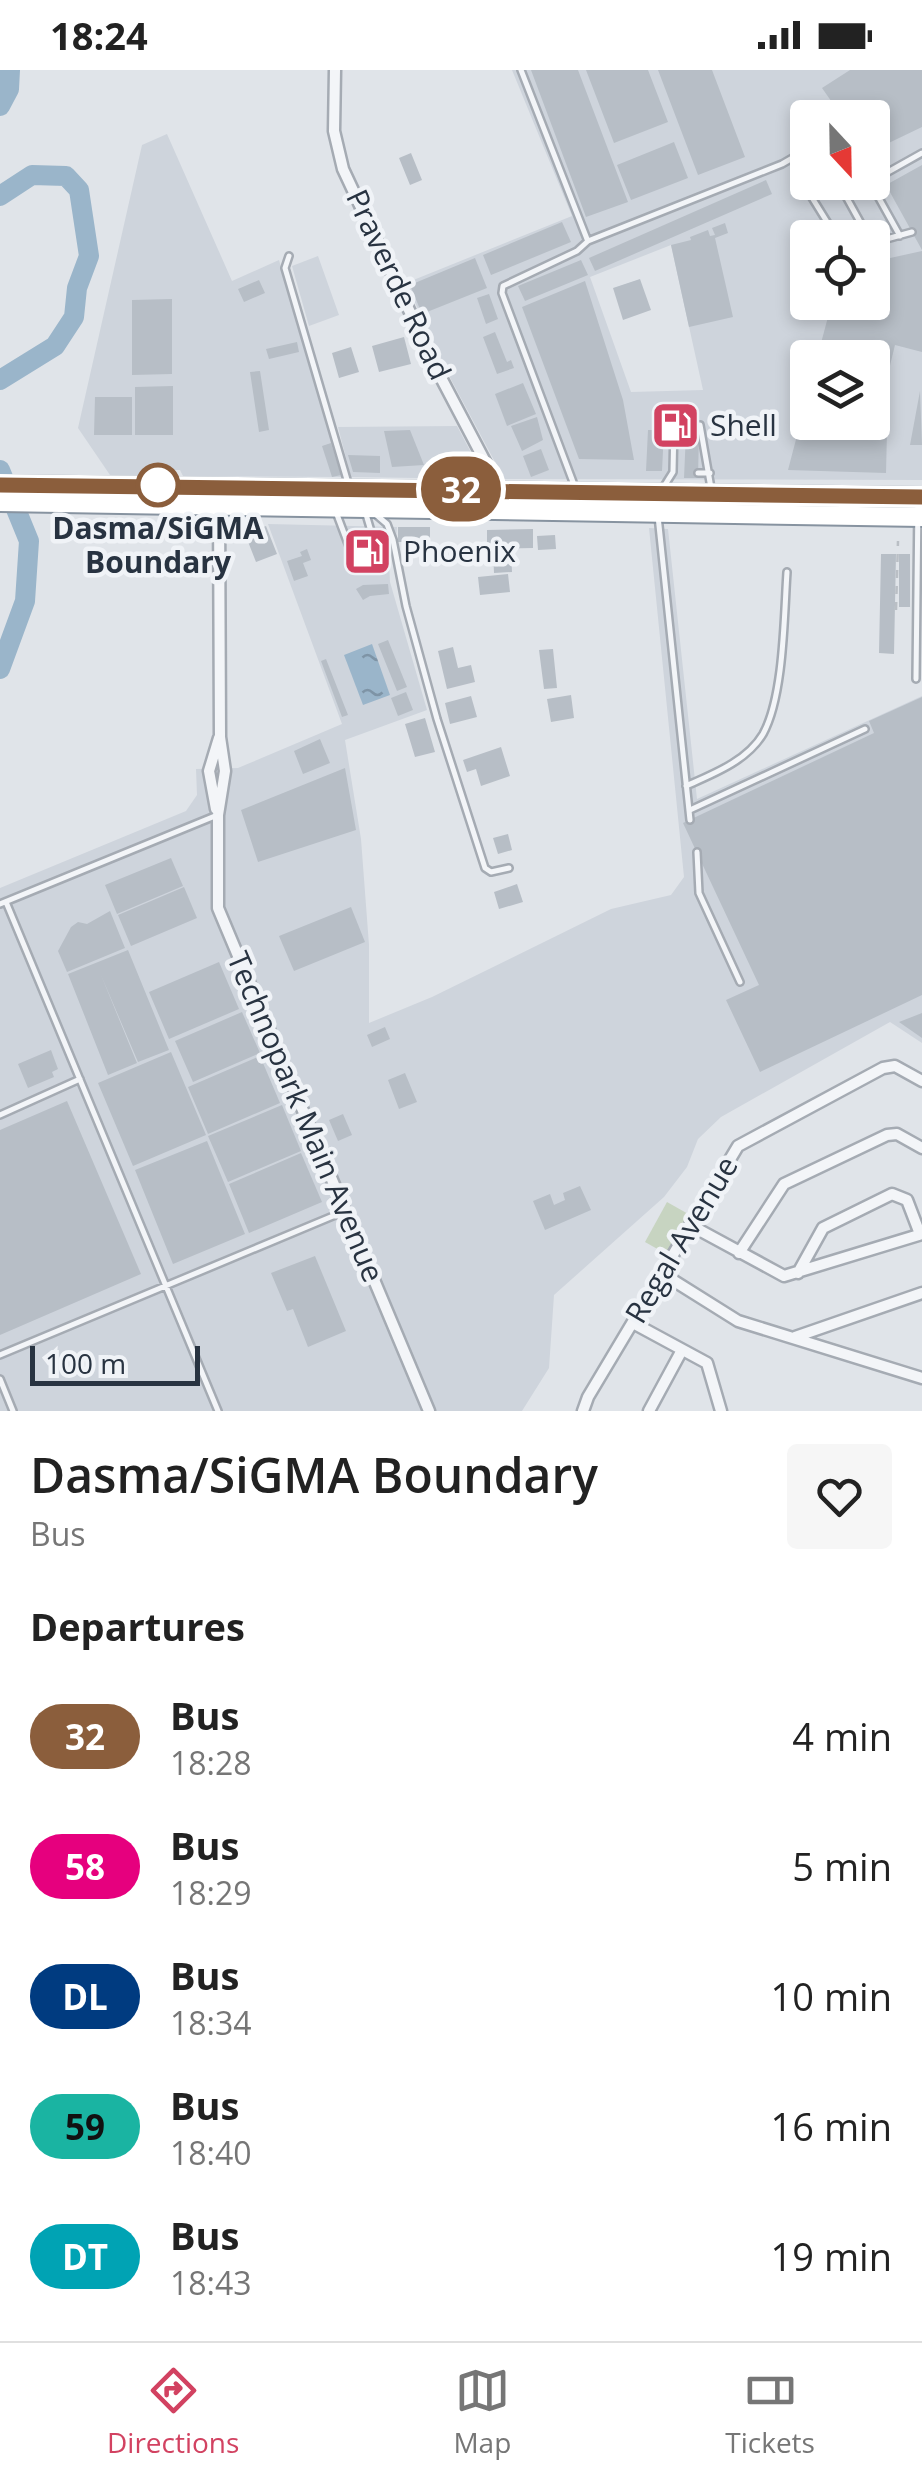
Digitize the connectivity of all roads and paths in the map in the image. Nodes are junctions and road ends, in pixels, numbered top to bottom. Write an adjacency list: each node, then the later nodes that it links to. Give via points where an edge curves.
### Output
1 (335, 70): 21 (street, Praverde Road, via 332,112 343,168)
2 (521, 70): 10 (lane)
3 (922, 153): 5 (lane)
4 (790, 159): 10 (lane)
5 (890, 171)
6 (880, 200): 8 (lane)
7 (912, 232): 8 (lane)
8 (900, 236): 9 (lane)
9 (890, 237)
10 (588, 240): 22 (lane, via 502,286)
11 (289, 256): 20 (lane, via 285,268)
12 (674, 454): 13 (lane); 14 (lane); 17 (lane, via 674,425 700,425)
13 (685, 454)
14 (673, 472): 15 (lane); 23 (lane)
15 (685, 472)
16 (698, 472): 17 (lane)
17 (710, 473): 24 (lane)
18 (0, 485): 26 (highway)
19 (219, 486): 20 (highway); 26 (highway); 29 (street, Technopark Main Avenue)
20 (350, 488): 21 (highway)
21 (500, 490): 22 (highway)
22 (572, 491): 23 (highway); 32 (lane)
23 (659, 493): 24 (highway)
24 (714, 494): 25 (highway); 34 (lane)
25 (738, 494): 28 (highway); 35 (lane)
26 (87, 495): 27 (highway); 29 (highway)
27 (0, 502)
28 (920, 506): 35 (highway); 39 (lane)
29 (219, 508): 30 (highway); 43 (street, Technopark Main Avenue, via 225,770)
30 (335, 509): 31 (highway); 31 (lane, via 356,565 378,558)
31 (367, 510): 32 (highway); 46 (lane, via 387,524 393,540 436,719 485,868)
32 (571, 512): 33 (highway)
33 (657, 513): 34 (highway); 41 (lane)
34 (715, 514): 35 (highway)
35 (741, 514)
36 (898, 541): 38 (path)
37 (787, 572): 41 (lane, via 781,656 762,736 722,771)
38 (896, 610)
39 (916, 679)
40 (865, 730): 42 (lane)
41 (686, 786): 42 (lane)
42 (689, 810): 44 (lane)
43 (218, 815): 47 (lane); 53 (street, Technopark Main Avenue, via 218,908)
44 (690, 820)
45 (696, 852): 48 (lane, via 699,893)
46 (509, 868)
47 (3, 903): 49 (lane)
48 (740, 982)
49 (80, 1080): 51 (lane); 59 (lane)
50 (922, 1081): 54 (street, Regal Avenue, via 895,1066 883,1068 738,1146)
51 (0, 1115)
52 (922, 1148): 56 (street, via 888,1135 784,1184)
53 (345, 1212): 59 (lane); 70 (street, Technopark Main Avenue)
54 (690, 1225): 56 (street); 58 (street, Regal Avenue)
55 (921, 1234): 57 (street); 57 (street, via 907,1200 892,1194 823,1228)
56 (739, 1253): 57 (street, via 784,1276)
57 (798, 1273)
58 (663, 1274): 61 (street, Regal Avenue); 62 (street, via 738,1321)
59 (166, 1286): 64 (lane); 69 (lane)
60 (922, 1294): 62 (street)
61 (633, 1323): 63 (street); 71 (street, Regal Avenue)
62 (794, 1338): 65 (street)
63 (682, 1350): 67 (street); 74 (street, via 707,1363)
64 (0, 1355)
65 (922, 1378)
66 (0, 1379): 68 (lane)
67 (659, 1396): 72 (street); 73 (street)
68 (13, 1411)
69 (218, 1411)
70 (429, 1411)
71 (583, 1411)
72 (649, 1411)
73 (664, 1411)
74 (722, 1411)

